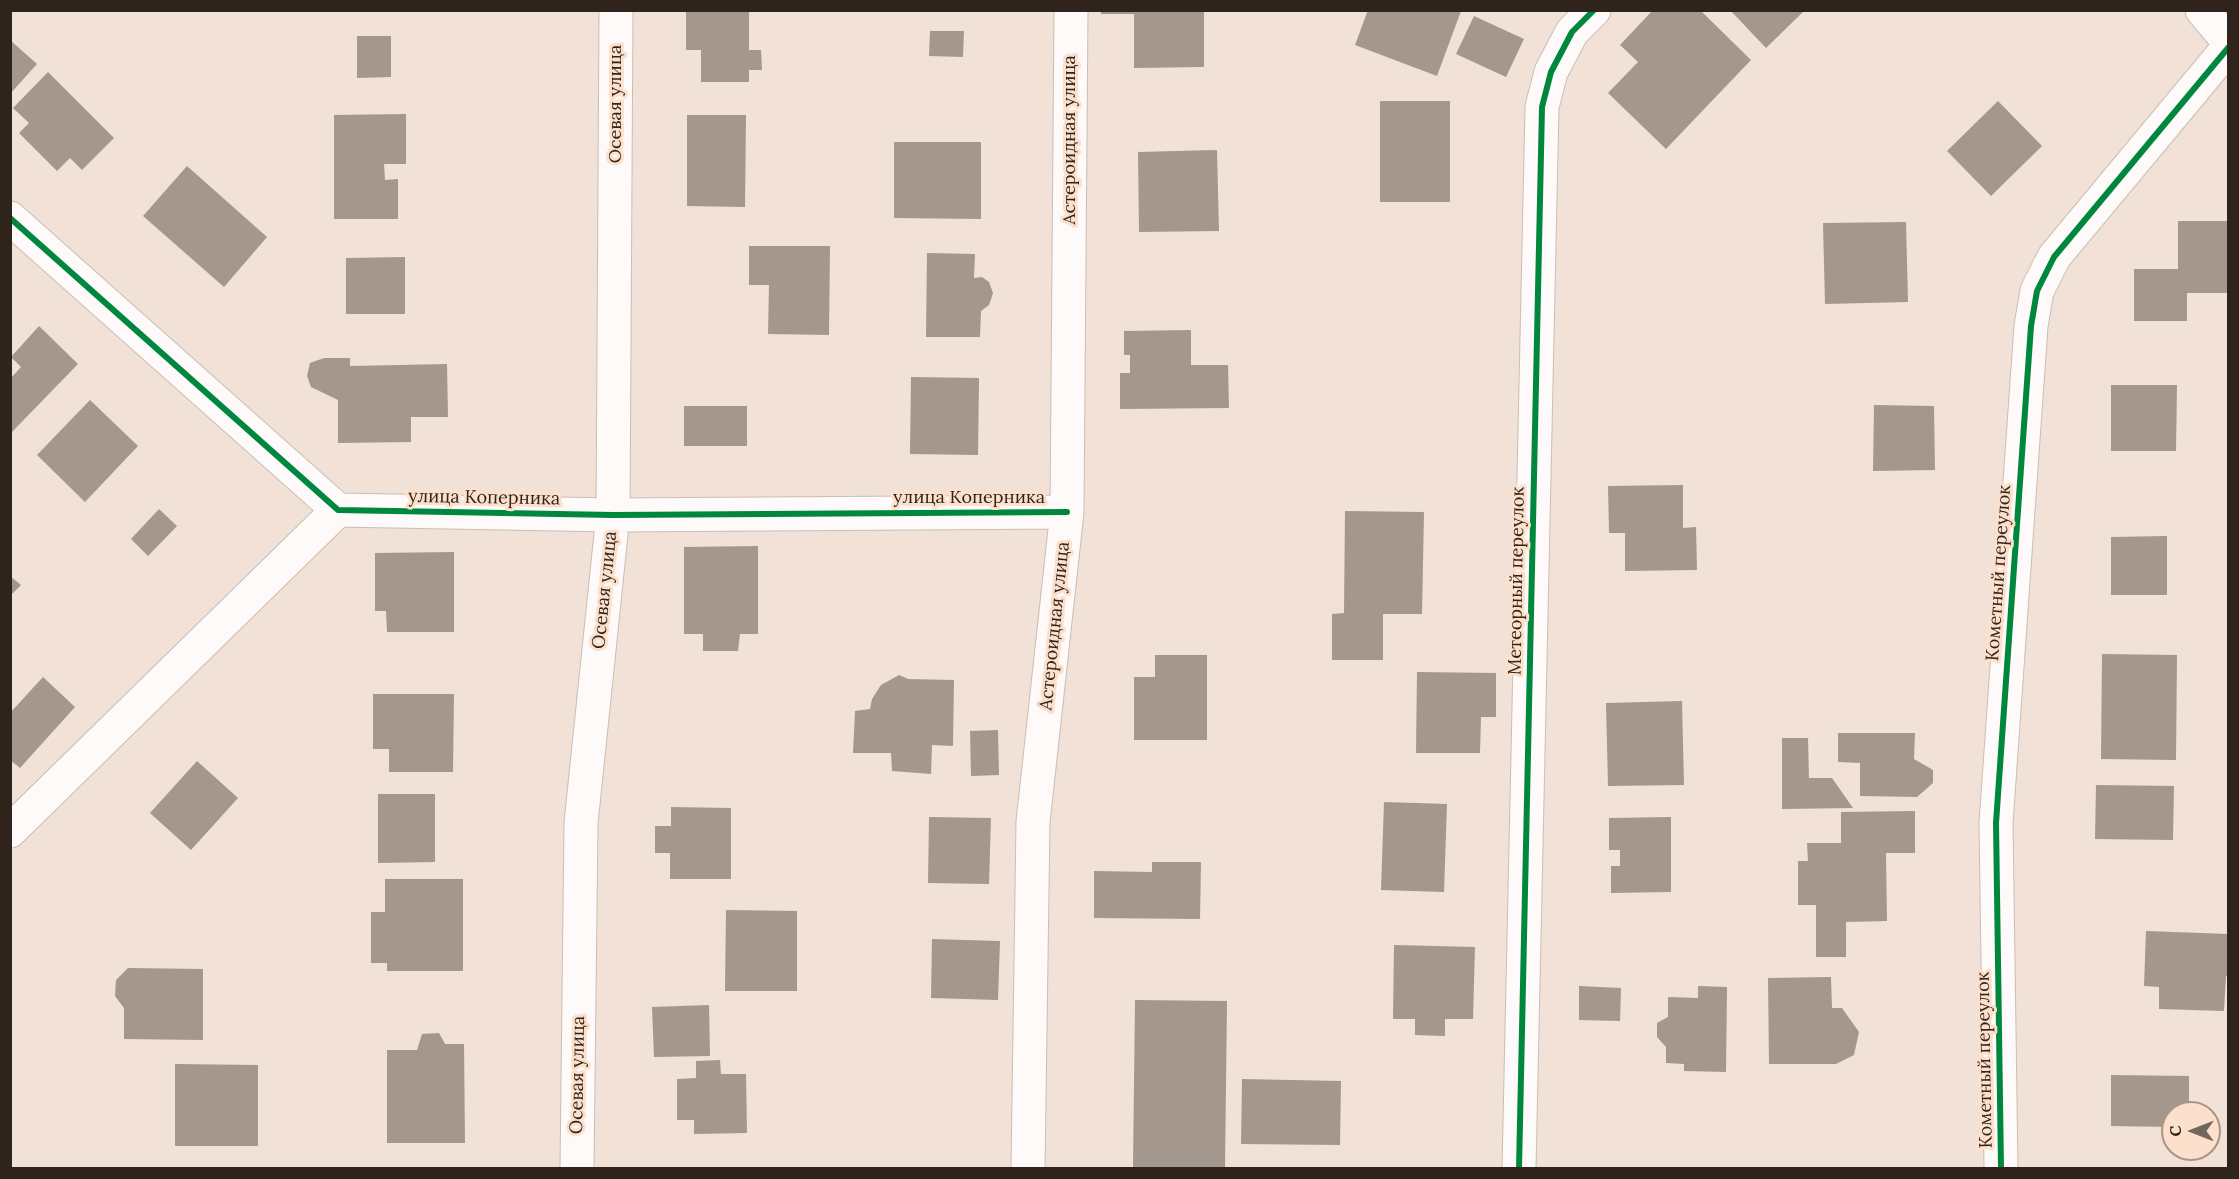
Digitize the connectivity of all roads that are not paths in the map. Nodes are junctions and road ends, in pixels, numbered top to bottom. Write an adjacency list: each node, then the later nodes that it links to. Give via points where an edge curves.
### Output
1 (616, 10): 10 (street, Осевая улица)
2 (1071, 10): 9 (street, Астероидная улица)
3 (1594, 10): 14 (street, Метеорный переулок, via 1572,32 1551,72 1542,107)
4 (2202, 10): 5 (street)
5 (2229, 41)
6 (2229, 48): 15 (street, Кометный переулок, via 2054,257 2037,291 2031,326 1996,823)
7 (10, 218): 8 (street)
8 (338, 510): 10 (street, улица Коперника); 11 (street)
9 (1067, 512): 10 (street, улица Коперника); 13 (street, Астероидная улица, via 1033,822)
10 (613, 515): 12 (street, Осевая улица, via 581,823)
11 (10, 831)
12 (577, 1168)
13 (1028, 1168)
14 (1519, 1168)
15 (2001, 1168)

